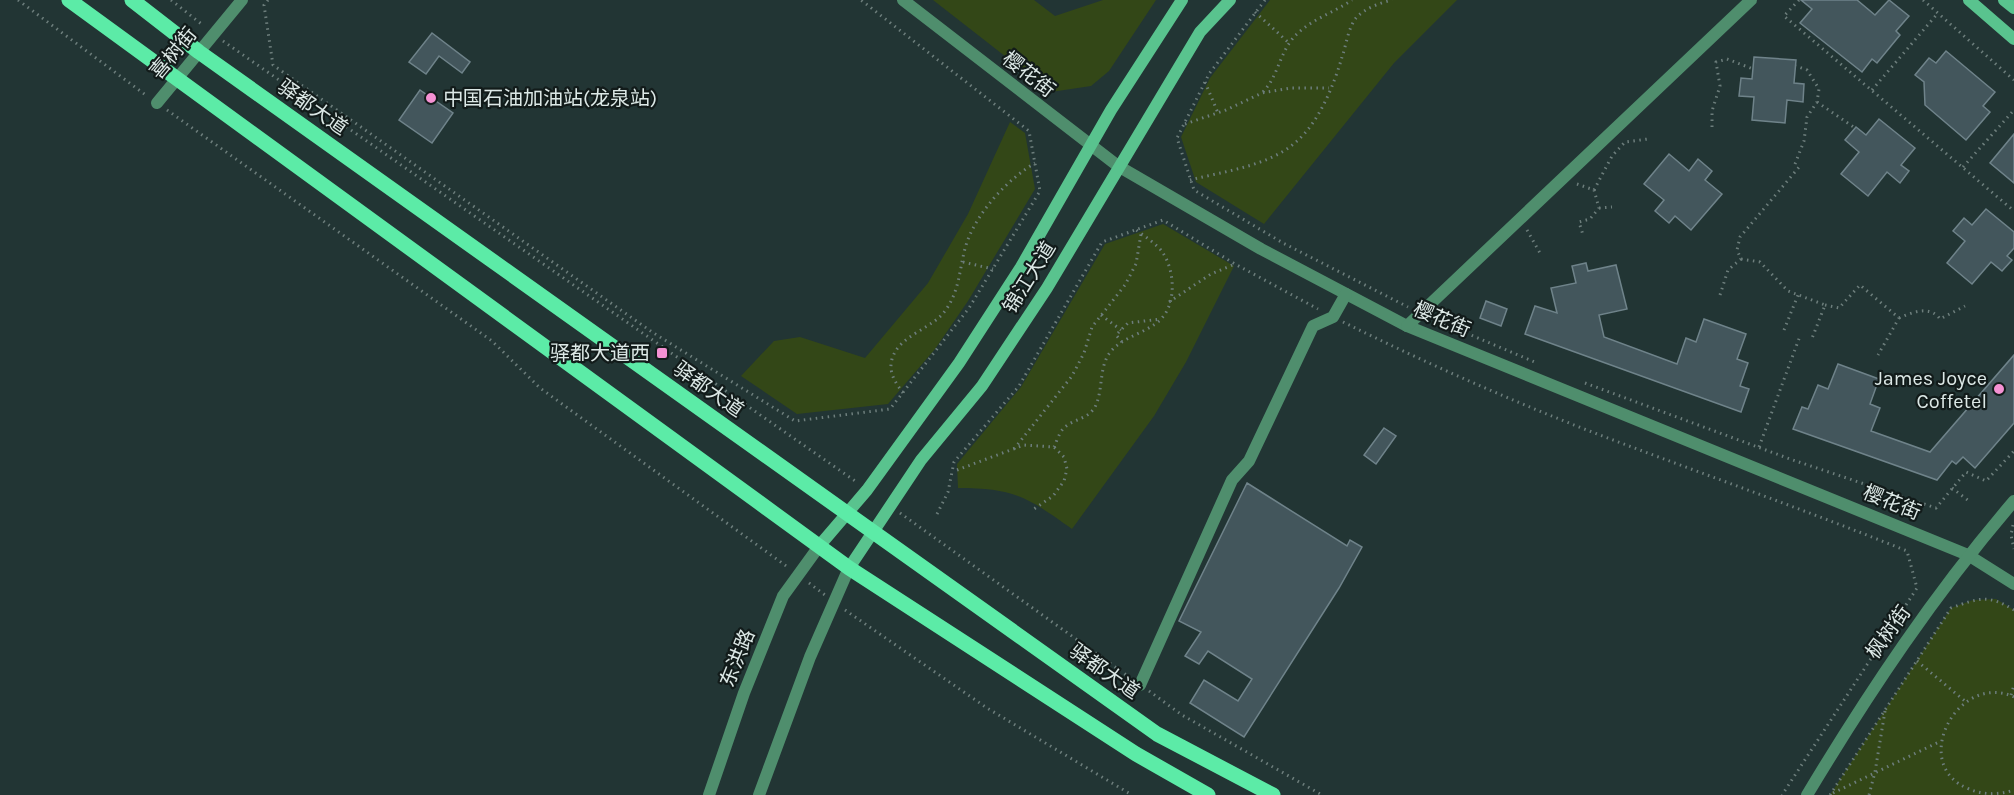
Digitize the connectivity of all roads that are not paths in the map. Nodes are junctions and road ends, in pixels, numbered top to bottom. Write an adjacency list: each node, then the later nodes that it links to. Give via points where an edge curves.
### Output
1 (69, 0): 13 (main road)
2 (132, 0): 12 (main road, 驿都大道)
3 (242, 0): 12 (street, 喜树街)
4 (903, 0): 15 (street, 樱花街)
5 (1182, 0): 15 (main road, 锦江大道)
6 (1230, 0): 16 (main road, 锦江大道, via 1200,32)
7 (1751, 0): 18 (street)
8 (1969, 0): 11 (main road)
9 (2004, 0): 10 (main road)
10 (2014, 8)
11 (2014, 39)
12 (199, 52): 13 (street, 喜树街); 20 (main road, 驿都大道)
13 (176, 80): 14 (street, 喜树街); 22 (main road)
14 (157, 103)
15 (1090, 147): 16 (street, 樱花街); 20 (main road, 锦江大道, via 1021,267 959,363)
16 (1118, 166): 17 (street, 樱花街); 21 (main road, 锦江大道, via 1047,288 982,386 921,460)
17 (1346, 294): 18 (street, 樱花街); 26 (street, via 1333,317 1313,326 1249,461 1232,480)
18 (1407, 326): 23 (street, 樱花街)
19 (2014, 501): 23 (street, 枫树街)
20 (848, 514): 21 (main road, 驿都大道); 22 (main road, 锦江大道)
21 (873, 530): 24 (main road, 锦江大道); 30 (main road, 驿都大道, via 1157,734)
22 (820, 546): 24 (main road); 27 (street, 东洪路, via 783,596)
23 (1968, 555): 25 (street, 樱花街); 31 (street, 枫树街, via 1863,700)
24 (849, 568): 28 (street, via 810,657); 29 (main road, via 1136,754)
25 (2014, 584)
26 (1140, 685)
27 (709, 795)
28 (759, 795)
29 (1208, 795)
30 (1273, 795)
31 (1807, 795)

